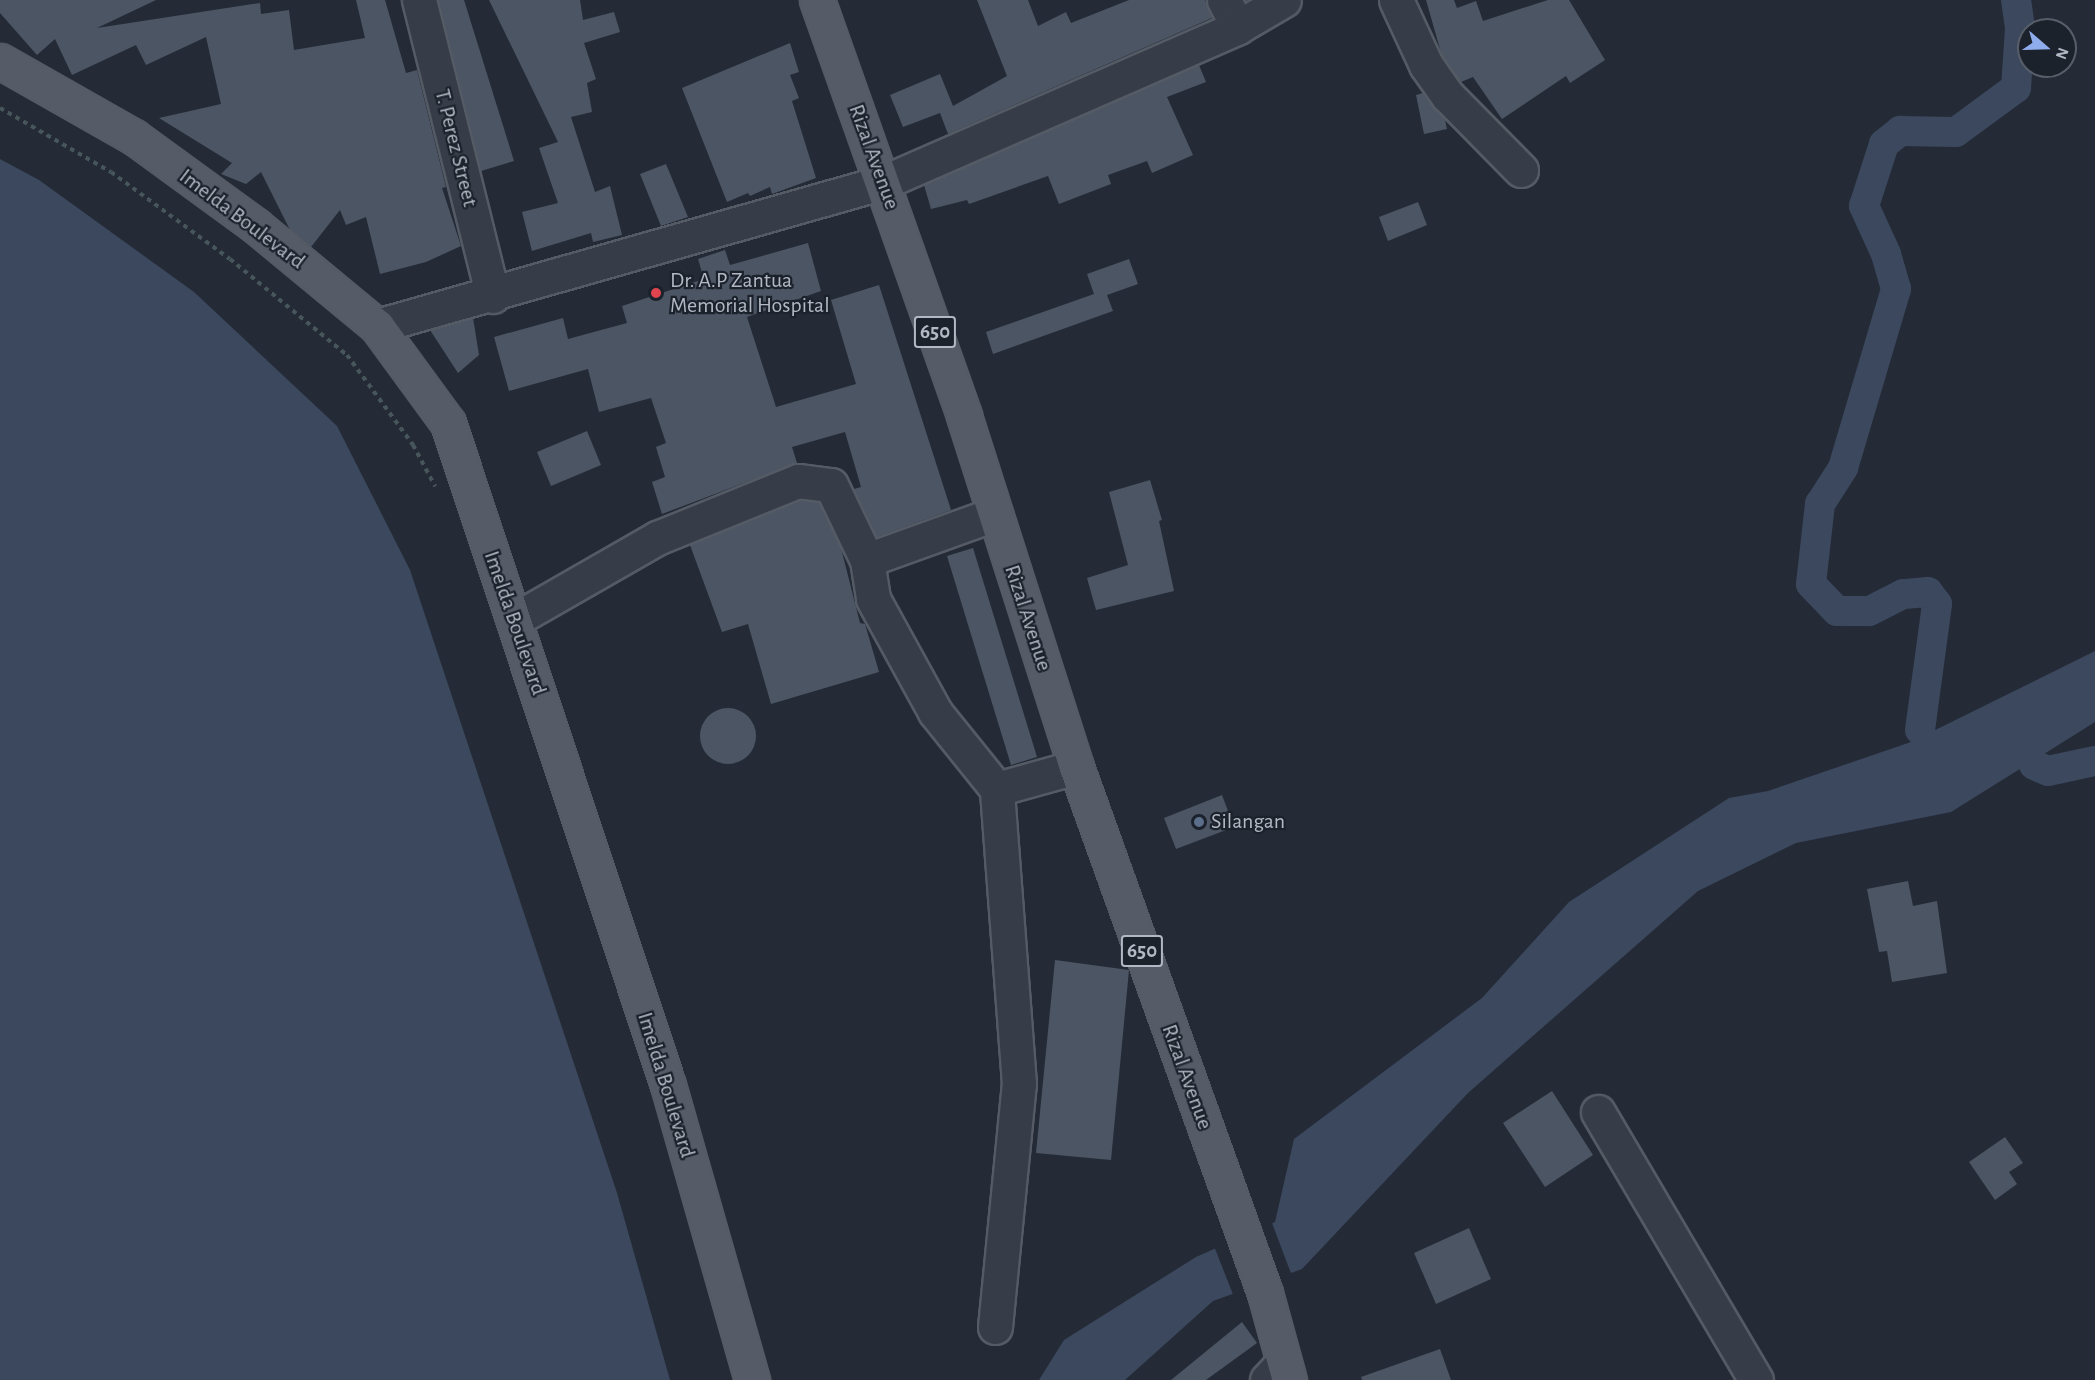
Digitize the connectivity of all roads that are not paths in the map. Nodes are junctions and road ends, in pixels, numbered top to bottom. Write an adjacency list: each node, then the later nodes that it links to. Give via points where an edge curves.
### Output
1 (419, 0): 9 (street, T. Perez Street)
2 (817, 0): 8 (main road, Rizal Avenue / 650)
3 (1284, 0): 5 (street)
4 (1396, 0): 7 (street, via 1426,64 1448,96)
5 (1231, 13): 8 (street)
6 (0, 61): 10 (main road, Imelda Boulevard, via 134,137 256,226)
7 (1521, 170)
8 (884, 182): 9 (street); 11 (main road, Rizal Avenue / 650)
9 (493, 296): 10 (street)
10 (377, 326): 13 (main road, Imelda Boulevard, via 448,423)
11 (995, 514): 12 (street); 14 (main road, Rizal Avenue / 650)
12 (867, 560): 13 (street, via 831,485 798,481 657,538); 15 (street, via 873,599 935,712)
13 (514, 620): 19 (main road, Imelda Boulevard, via 668,1085)
14 (1076, 767): 15 (street); 18 (main road, Rizal Avenue / 650, via 1265,1293)
15 (997, 789): 17 (street, via 1019,1084)
16 (1598, 1112): 20 (street)
17 (994, 1327)
18 (1279, 1374)
19 (752, 1380)
20 (1756, 1380)

